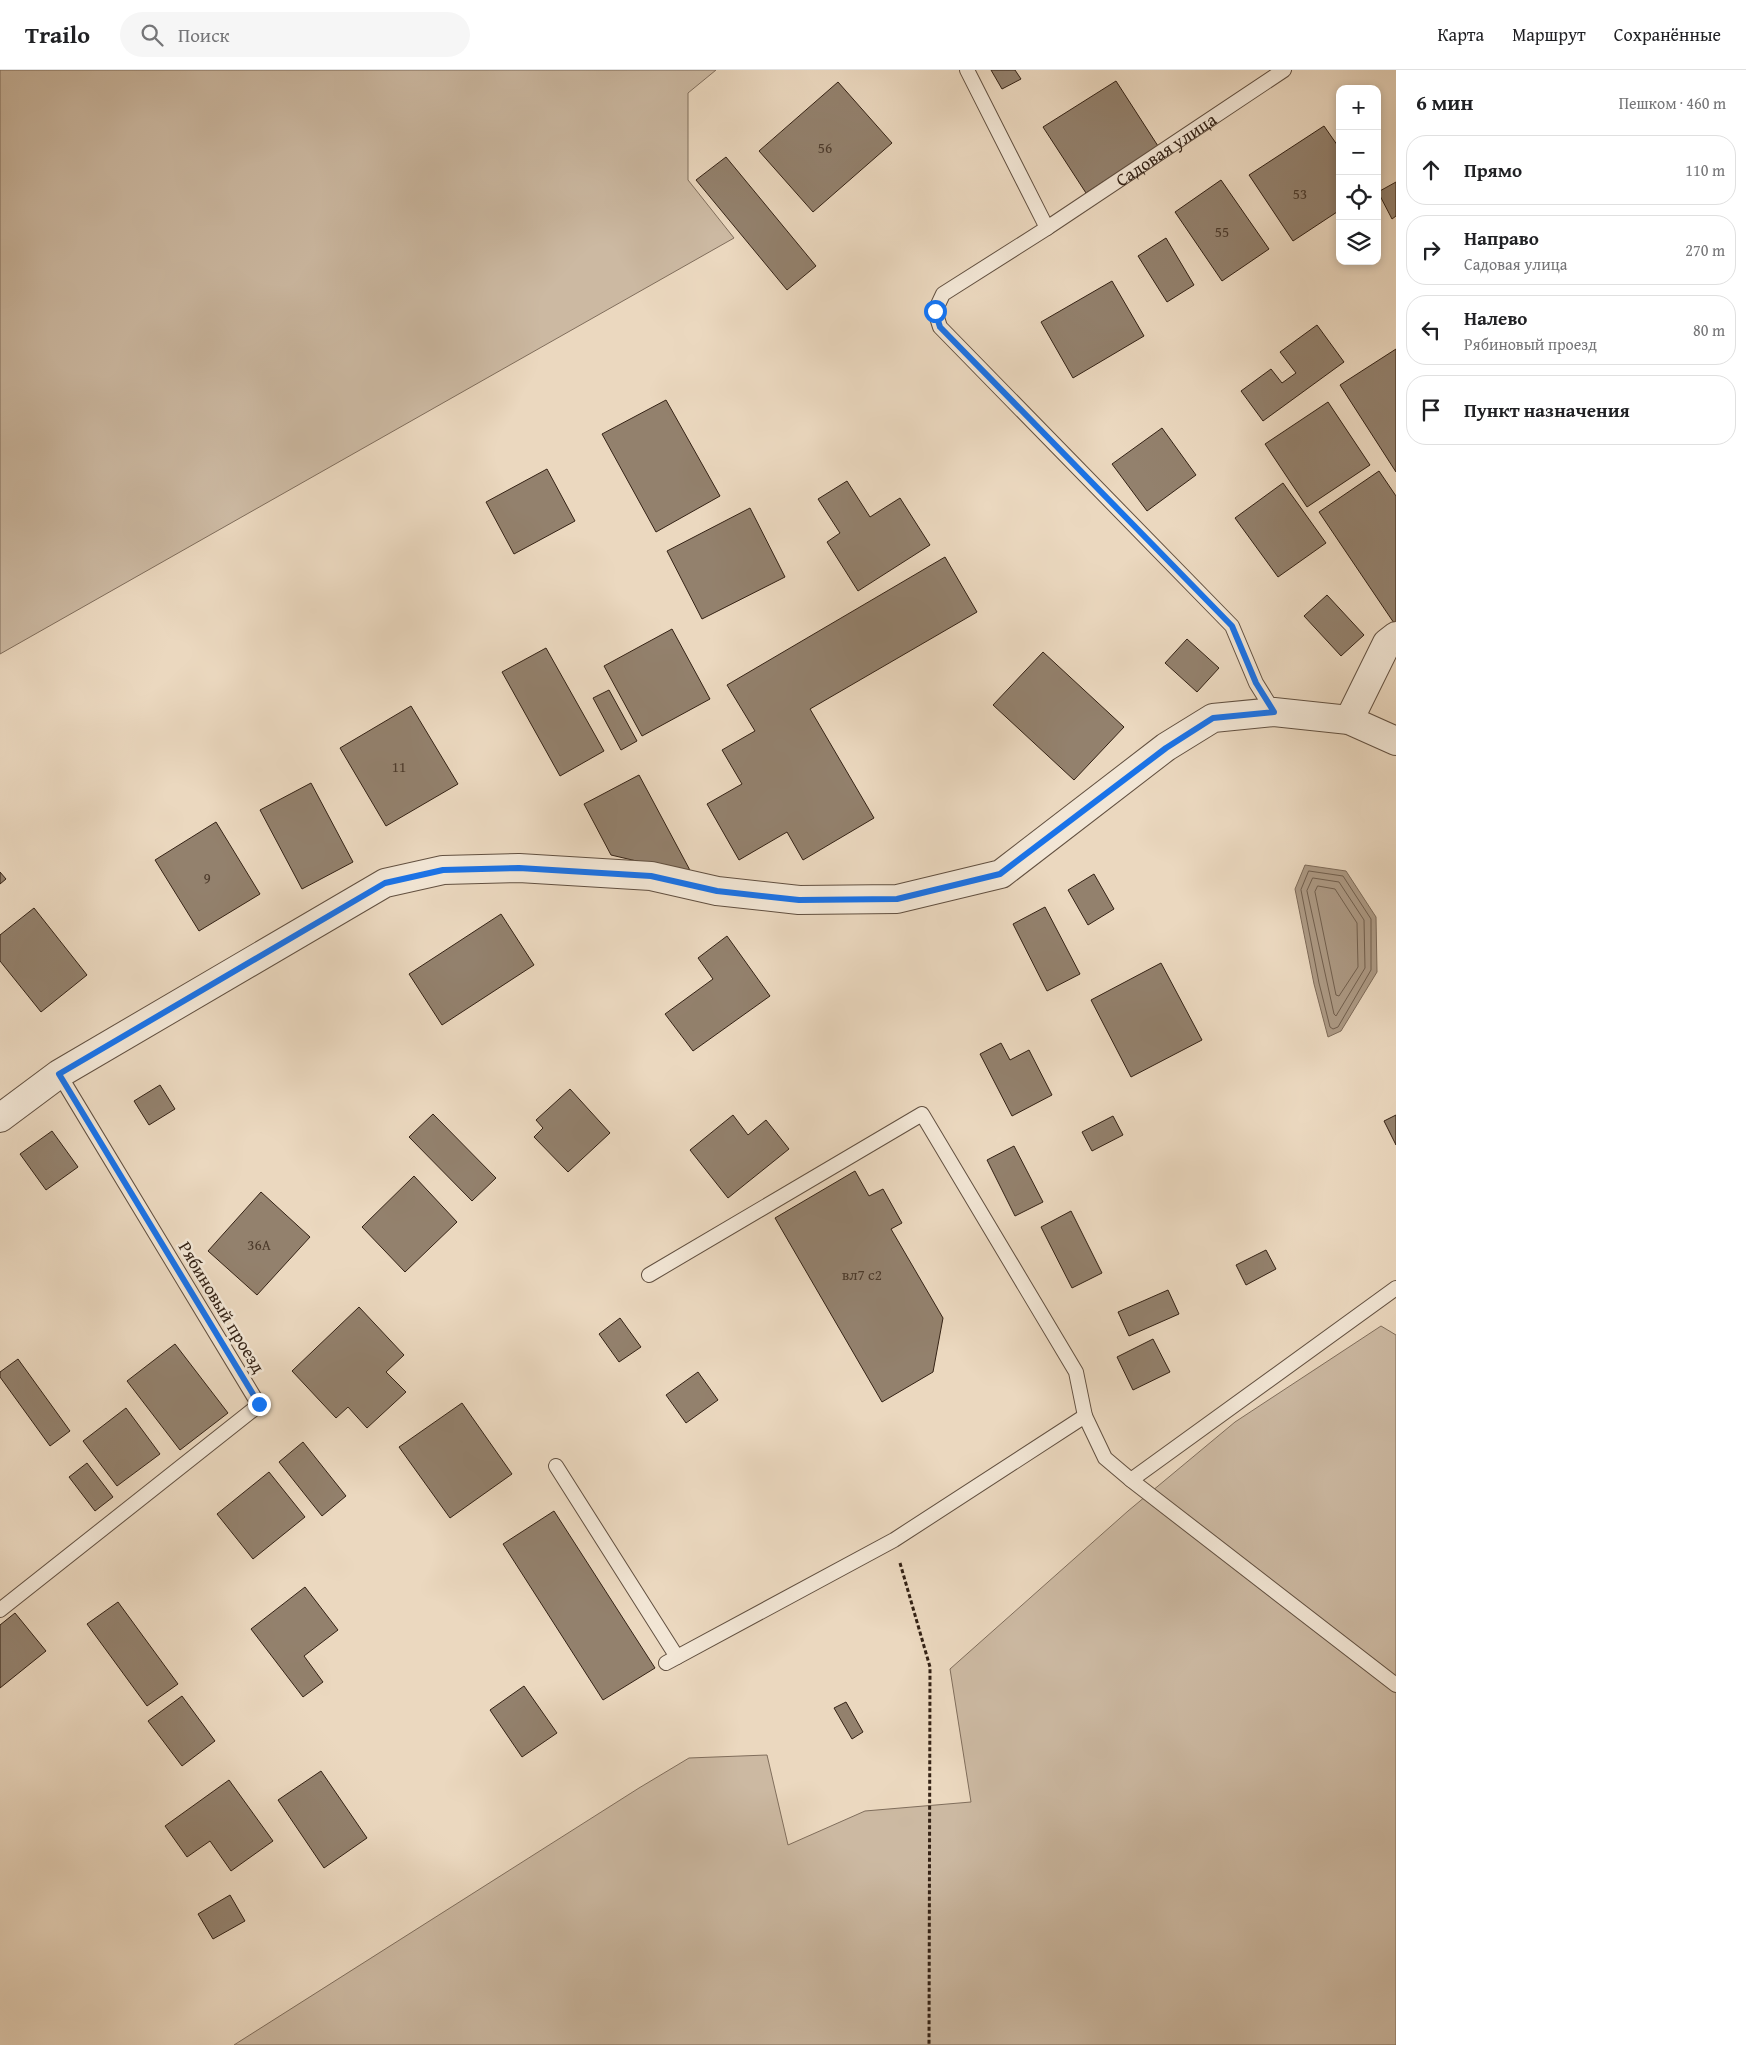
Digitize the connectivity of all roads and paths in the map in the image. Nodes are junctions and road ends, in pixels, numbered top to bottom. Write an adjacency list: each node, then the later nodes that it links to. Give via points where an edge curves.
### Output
1 (967, 70): 3 (lane)
2 (1284, 70): 3 (lane, Садовая улица)
3 (1047, 228): 5 (lane, Садовая улица, via 943,294 935,311 940,327 1232,626 1256,683)
4 (1396, 636): 6 (street, via 1386,643)
5 (1274, 712): 6 (street); 8 (street, via 1213,718 1166,748 1000,874 897,899 799,900 717,891 651,876 519,868 443,870 385,883)
6 (1349, 720): 7 (street)
7 (1396, 741)
8 (59, 1074): 9 (street); 16 (lane, Рябиновый проезд, via 259,1404)
9 (1, 1115)
10 (649, 1275): 12 (lane, via 922,1114 1076,1372)
11 (1396, 1288): 14 (lane)
12 (1085, 1416): 14 (lane, via 1105,1458); 15 (lane)
13 (556, 1466): 15 (lane, via 672,1660)
14 (1131, 1480): 17 (lane)
15 (894, 1540): 18 (path, via 930,1667)
16 (0, 1610)
17 (1396, 1685)
18 (929, 2045)

